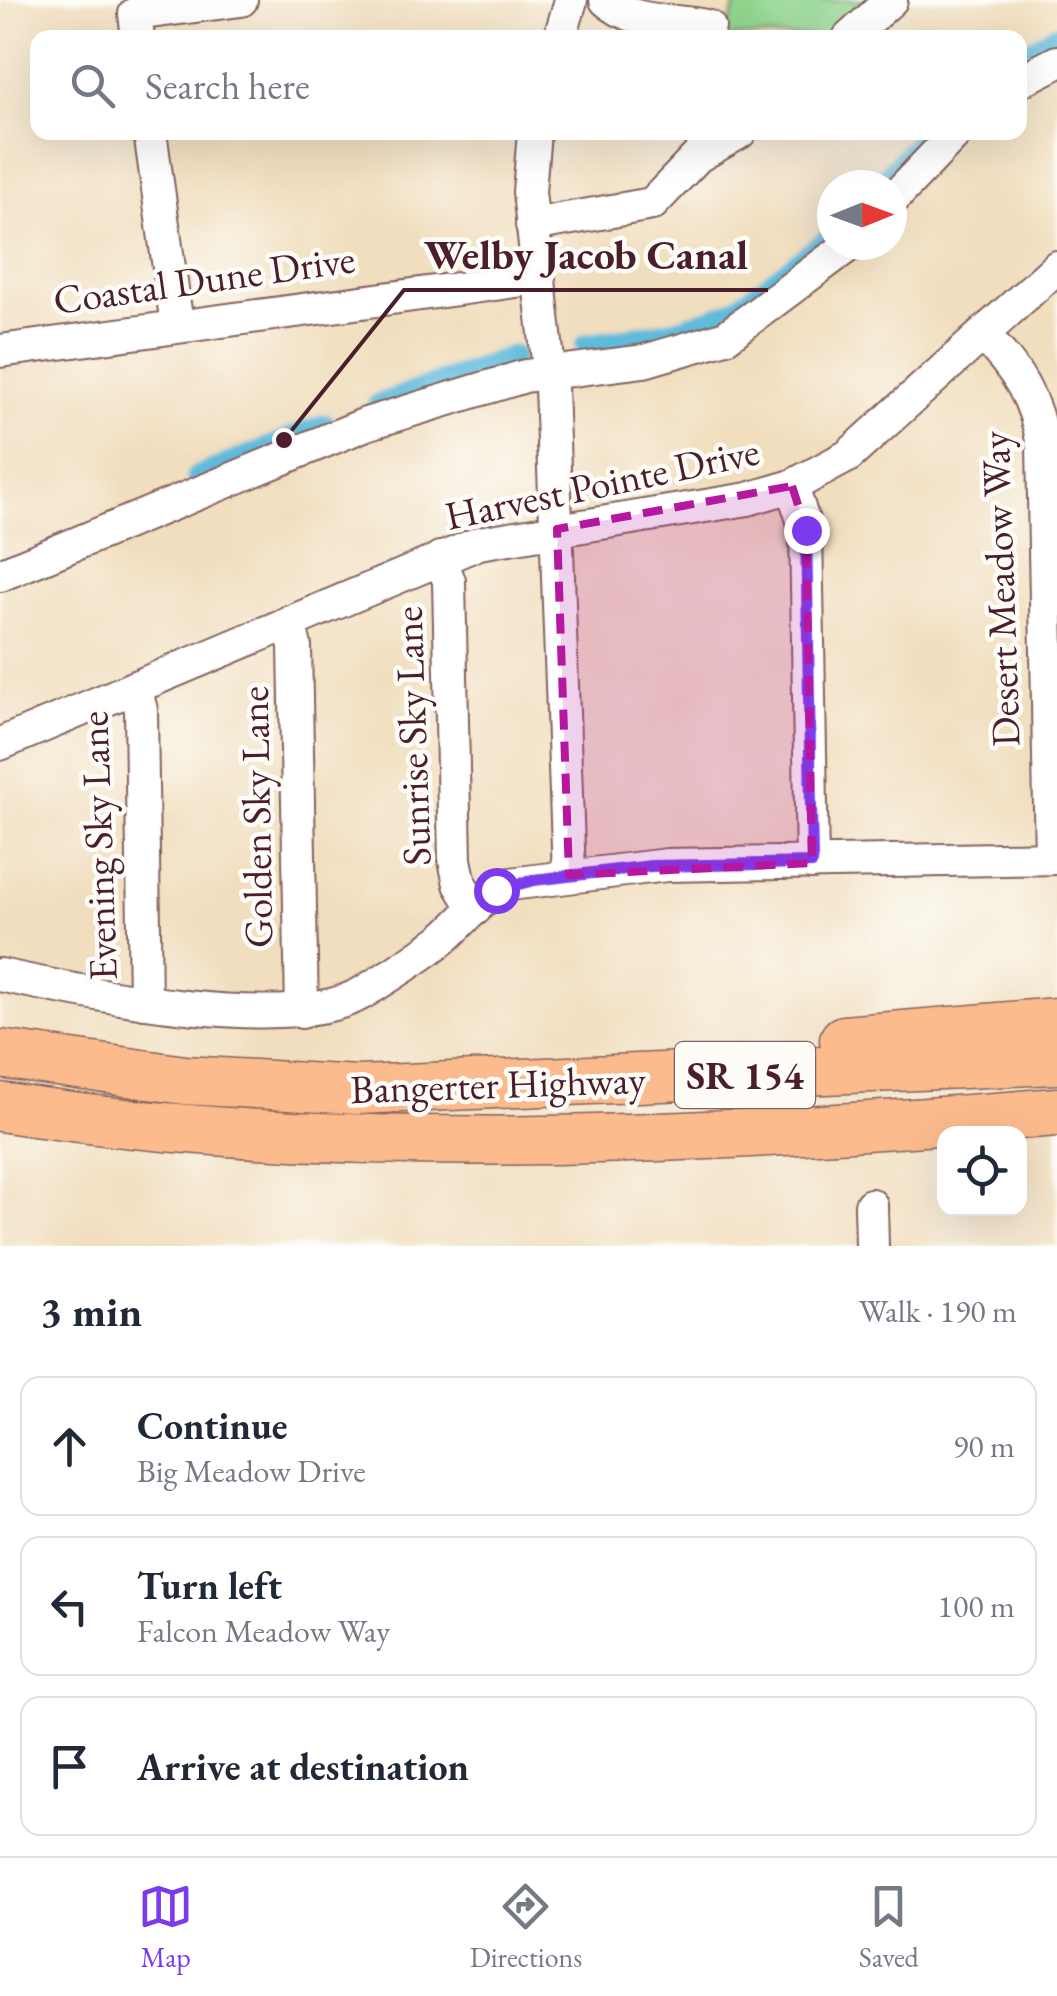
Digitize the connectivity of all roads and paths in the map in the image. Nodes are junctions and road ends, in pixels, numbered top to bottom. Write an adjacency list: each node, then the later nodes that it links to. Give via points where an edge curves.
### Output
1 (241, 0): 7 (street, via 135,14)
2 (571, 0): 8 (street)
3 (606, 0): 6 (street, via 667,24)
4 (644, 0): 6 (street)
5 (891, 0): 9 (street)
6 (704, 21)
7 (137, 30)
8 (562, 30)
9 (858, 30)
10 (1057, 62): 11 (street)
11 (1027, 77)
12 (151, 140): 21 (street)
13 (534, 140): 17 (street)
14 (949, 140): 16 (street)
15 (697, 144): 17 (street, via 668,193 652,204)
16 (907, 184)
17 (532, 225): 20 (street)
18 (829, 260): 24 (street, via 726,336 644,361)
19 (1057, 266): 22 (street, Harvest Pointe Drive)
20 (538, 278): 21 (street, Coastal Dune Drive); 24 (street)
21 (176, 325): 23 (street, Coastal Dune Drive)
22 (983, 334): 25 (street, Harvest Pointe Drive, via 848,456); 27 (street, Desert Meadow Way, via 1011,364 1036,411)
23 (0, 351)
24 (550, 372): 26 (street); 29 (street, via 366,424)
25 (792, 486): 26 (street, Harvest Pointe Drive, via 748,500); 34 (street, via 806,530)
26 (558, 529): 28 (street, Harvest Pointe Drive, via 479,543); 35 (street)
27 (1051, 535): 33 (street, Desert Meadow Way)
28 (440, 558): 30 (street, Harvest Pointe Drive); 36 (street, Sunrise Sky Lane, via 449,580 455,860)
29 (0, 574)
30 (290, 622): 31 (street, Harvest Pointe Drive); 39 (street, Golden Sky Lane)
31 (135, 687): 32 (street, Harvest Pointe Drive); 38 (street, Evening Sky Lane, via 141,710)
32 (0, 744)
33 (1054, 858): 34 (street)
34 (812, 863): 35 (street)
35 (569, 875): 36 (street, via 503,886)
36 (475, 909): 39 (street, via 358,995)
37 (0, 975): 38 (street)
38 (145, 1002): 39 (street)
39 (302, 1012)
40 (1057, 1022): 43 (highway, via 563,1068)
41 (0, 1054): 43 (highway, Bangerter Highway / SR 154, via 278,1088)
42 (1057, 1060): 43 (highway, Bangerter Highway / SR 154)
43 (434, 1088)
44 (0, 1107): 46 (highway, Bangerter Highway / SR 154, via 255,1136)
45 (1057, 1112): 46 (highway, Bangerter Highway / SR 154)
46 (546, 1139): 48 (highway)
47 (1057, 1144): 49 (highway)
48 (937, 1145)
49 (1027, 1145)
50 (871, 1204): 51 (street)
51 (872, 1246)

